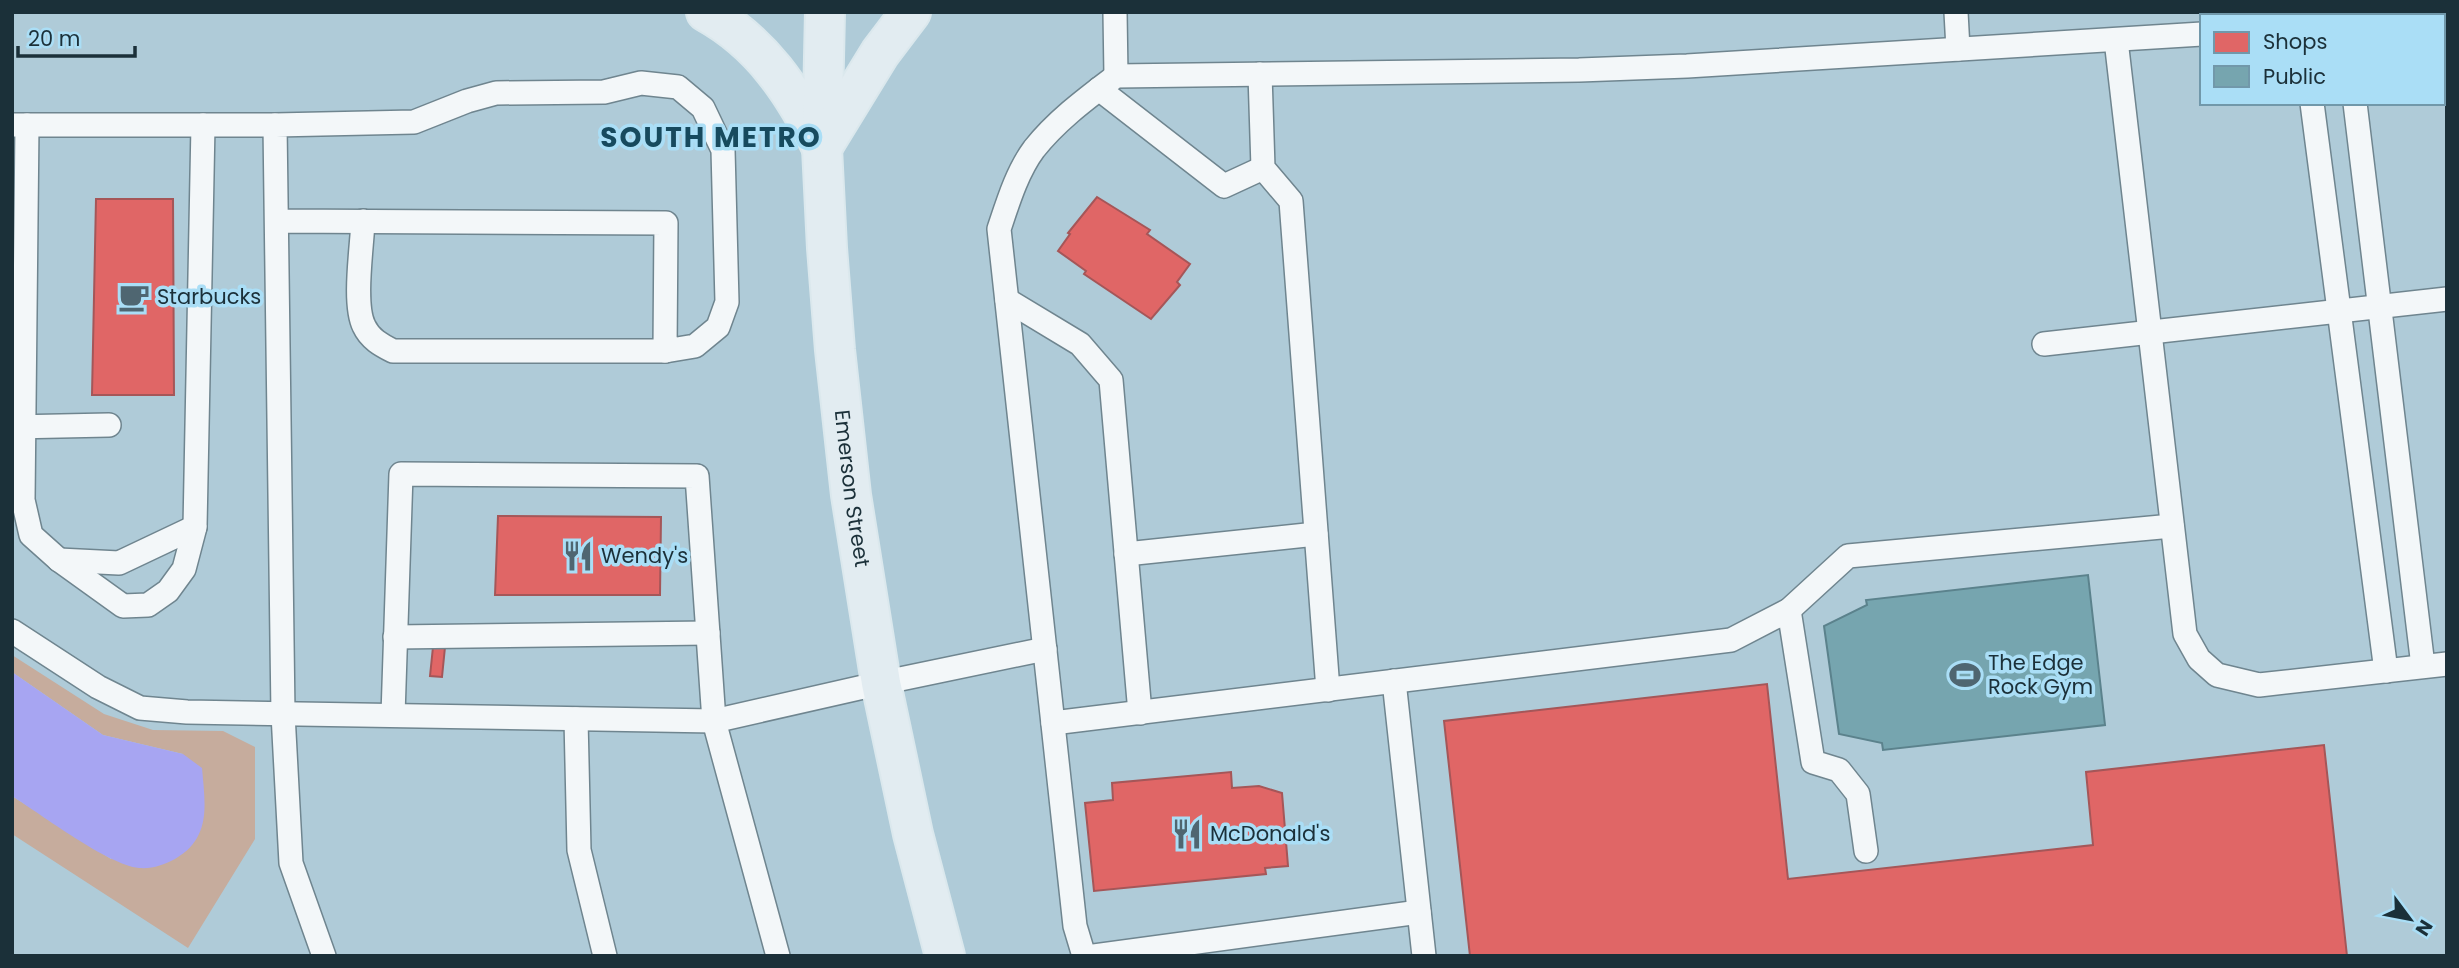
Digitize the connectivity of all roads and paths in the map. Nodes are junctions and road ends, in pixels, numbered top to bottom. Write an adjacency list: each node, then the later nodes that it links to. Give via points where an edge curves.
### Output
1 (706, 12): 16 (main road, via 742,35 769,61 792,91)
2 (825, 12): 16 (main road, Emerson Street)
3 (911, 12): 16 (main road, via 880,52)
4 (1115, 12): 10 (lane)
5 (1956, 12): 8 (lane)
6 (2200, 34): 7 (lane)
7 (2116, 40): 8 (lane); 24 (lane)
8 (1958, 49): 9 (lane, via 1633,68)
9 (1260, 74): 10 (lane); 17 (lane)
10 (1108, 82): 17 (lane, via 1224,186); 21 (lane, via 1033,150 1016,181 999,229)
11 (2312, 105): 23 (lane)
12 (2355, 105): 22 (lane)
13 (19, 125): 14 (lane); 28 (lane)
14 (203, 125): 15 (lane); 30 (lane)
15 (275, 125): 18 (lane); 26 (lane, via 414,122 496,93 604,92 641,83 678,87 703,108 723,150 727,302 718,327 695,346)
16 (822, 148): 43 (main road, Emerson Street, via 840,396 858,547)
17 (1263, 168): 31 (lane, via 1291,201)
18 (277, 220): 19 (lane); 46 (lane)
19 (363, 221): 26 (lane, via 359,307 364,327 376,342 393,351); 26 (lane, via 666,223)
20 (2447, 299): 22 (lane)
21 (1007, 300): 32 (lane, via 1080,344 1111,380); 38 (lane)
22 (2379, 307): 23 (lane); 40 (lane)
23 (2339, 311): 24 (lane); 41 (lane)
24 (2150, 332): 25 (lane); 29 (lane)
25 (2044, 344)
26 (665, 351)
27 (108, 425): 28 (lane)
28 (18, 427): 33 (lane, via 30,535)
29 (2172, 526): 34 (lane, via 1848,556); 41 (lane, via 2185,635 2199,659 2217,676 2259,685)
30 (195, 527): 33 (lane, via 118,563); 33 (lane, via 184,569 168,591 148,605 123,606)
31 (1316, 534): 32 (lane); 44 (lane)
32 (1126, 554): 45 (lane)
33 (58, 560)
34 (1790, 610): 42 (lane, via 1731,640); 51 (lane, via 1813,762 1839,770 1858,794)
35 (12, 631): 46 (lane, via 98,687 140,708)
36 (708, 633): 37 (lane); 37 (lane, via 697,476 401,474); 49 (lane)
37 (396, 637): 47 (lane)
38 (1045, 649): 43 (lane); 50 (lane)
39 (2447, 664): 40 (lane)
40 (2423, 666): 41 (lane)
41 (2386, 671)
42 (1394, 681): 44 (lane); 52 (lane)
43 (881, 683): 49 (lane); 56 (main road, Emerson Street)
44 (1328, 690): 45 (lane)
45 (1140, 713): 50 (lane)
46 (283, 714): 47 (lane); 53 (lane, via 290,863)
47 (393, 715): 48 (lane)
48 (576, 719): 49 (lane); 54 (lane, via 579,850)
49 (714, 721): 55 (lane)
50 (1053, 723): 57 (lane, via 1076,926)
51 (1866, 851)
52 (1419, 912): 58 (lane); 59 (lane)
53 (324, 956)
54 (605, 956)
55 (778, 956)
56 (945, 956)
57 (1084, 956)
58 (1094, 956)
59 (1424, 956)

